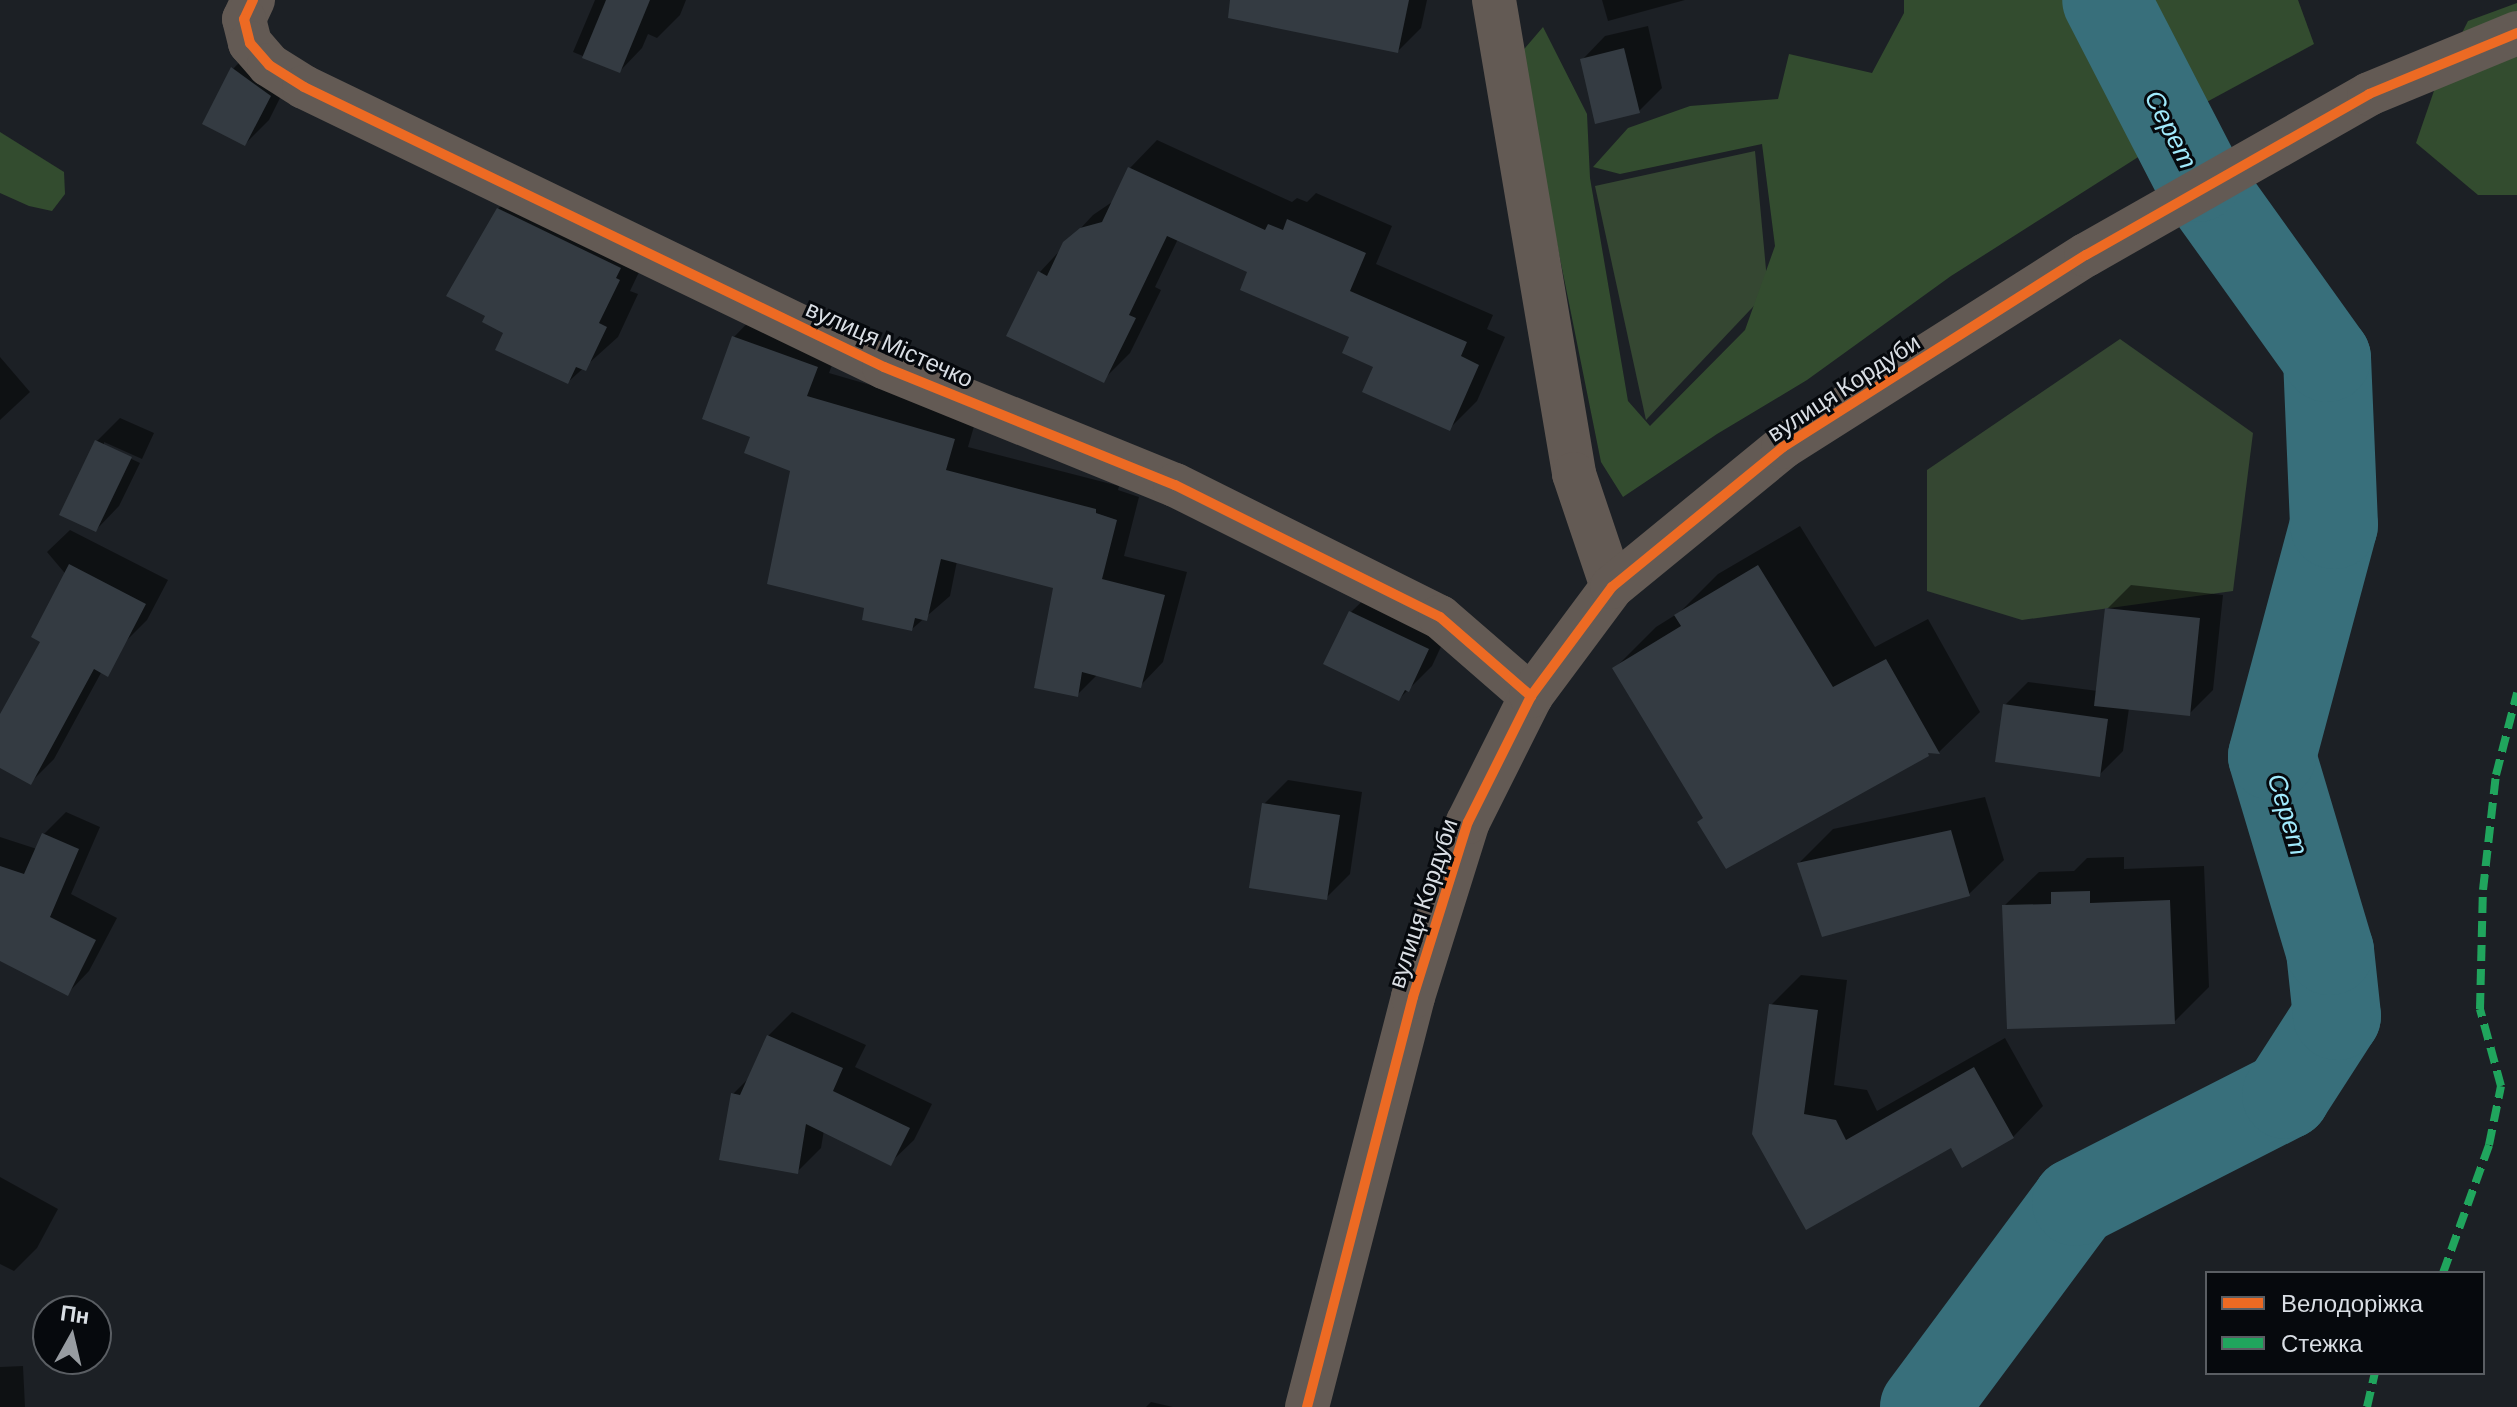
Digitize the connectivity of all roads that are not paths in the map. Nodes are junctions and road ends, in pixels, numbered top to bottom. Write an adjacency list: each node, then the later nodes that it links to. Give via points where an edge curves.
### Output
1 (1494, 0): 4 (street, via 1574,474)
2 (248, 9): 5 (street, вулиця Містечко, via 250,43 269,65 304,87 884,367 1175,485 1440,617)
3 (2517, 33): 4 (street, вулиця Кордуби, via 2369,94 2086,255 1783,447)
4 (1612, 587): 5 (street, вулиця Кордуби)
5 (1531, 696): 6 (street, вулиця Кордуби, via 1468,822 1413,997)
6 (1307, 1407)

